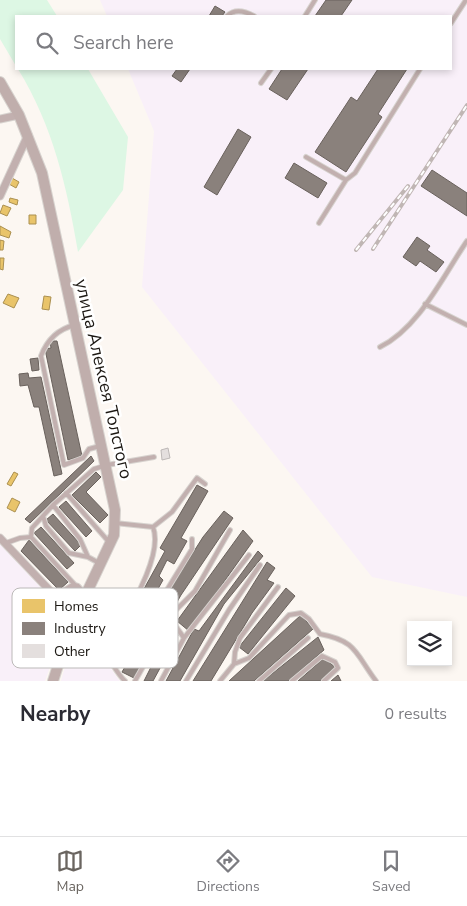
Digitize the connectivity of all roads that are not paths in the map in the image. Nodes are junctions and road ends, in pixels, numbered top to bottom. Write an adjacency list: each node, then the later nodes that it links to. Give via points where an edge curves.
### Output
1 (315, 0): 5 (lane)
2 (466, 0): 6 (lane)
3 (229, 15): 4 (lane, via 238,10)
4 (252, 15)
5 (306, 15)
6 (452, 21)
7 (269, 70): 10 (lane)
8 (419, 70): 15 (lane, via 355,173)
9 (0, 82): 11 (street, улица Алексея Толстого)
10 (262, 83)
11 (19, 115): 12 (street); 13 (street, улица Алексея Толстого)
12 (0, 119)
13 (28, 135): 16 (street); 20 (street, улица Алексея Толстого, via 42,173)
14 (306, 157): 15 (lane)
15 (346, 180): 17 (lane)
16 (0, 196)
17 (319, 222)
18 (467, 241): 19 (lane)
19 (425, 304): 21 (lane); 22 (lane, via 410,326 396,339)
20 (76, 325): 23 (street, улица Алексея Толстого); 23 (lane, via 67,327 46,342 41,356 64,465 83,458 89,449)
21 (467, 326)
22 (380, 347)
23 (103, 446): 25 (street, улица Алексея Толстого)
24 (154, 456): 25 (lane)
25 (107, 465): 27 (lane, via 94,469); 30 (street, улица Алексея Толстого)
26 (206, 484): 31 (lane, via 197,478 172,512)
27 (66, 493): 28 (lane); 36 (lane)
28 (53, 505): 29 (lane); 38 (lane, via 80,539)
29 (43, 516): 33 (lane, via 32,528); 38 (lane, via 46,526 69,553)
30 (115, 523): 31 (lane); 36 (street, улица Алексея Толстого)
31 (153, 527): 46 (lane, via 156,537 152,561)
32 (230, 530): 48 (lane, via 196,591)
33 (31, 538): 35 (lane); 41 (lane)
34 (192, 539): 47 (lane, via 192,548)
35 (3, 541): 43 (street)
36 (110, 543): 39 (street, улица Алексея Толстого)
37 (249, 555): 50 (lane)
38 (88, 557): 39 (lane)
39 (101, 564): 45 (street, улица Алексея Толстого)
40 (260, 565): 62 (lane)
41 (77, 587): 44 (street)
42 (278, 587): 53 (lane, via 240,638)
43 (47, 588)
44 (72, 588)
45 (89, 588)
46 (138, 588)
47 (168, 588)
48 (178, 608)
49 (178, 629): 50 (lane)
50 (184, 638): 52 (lane)
51 (308, 638): 64 (lane)
52 (178, 649)
53 (234, 664): 63 (lane); 67 (lane, via 249,658 289,614 301,613 320,634 350,644)
54 (57, 668): 58 (street, улица Алексея Толстого)
55 (115, 668): 59 (lane)
56 (143, 668): 60 (lane)
57 (168, 668): 61 (lane)
58 (53, 681)
59 (125, 681)
60 (135, 681)
61 (161, 681)
62 (186, 681)
63 (220, 681)
64 (259, 681)
65 (292, 681): 66 (lane, via 322,656 335,662 338,668)
66 (324, 681)
67 (376, 681)

